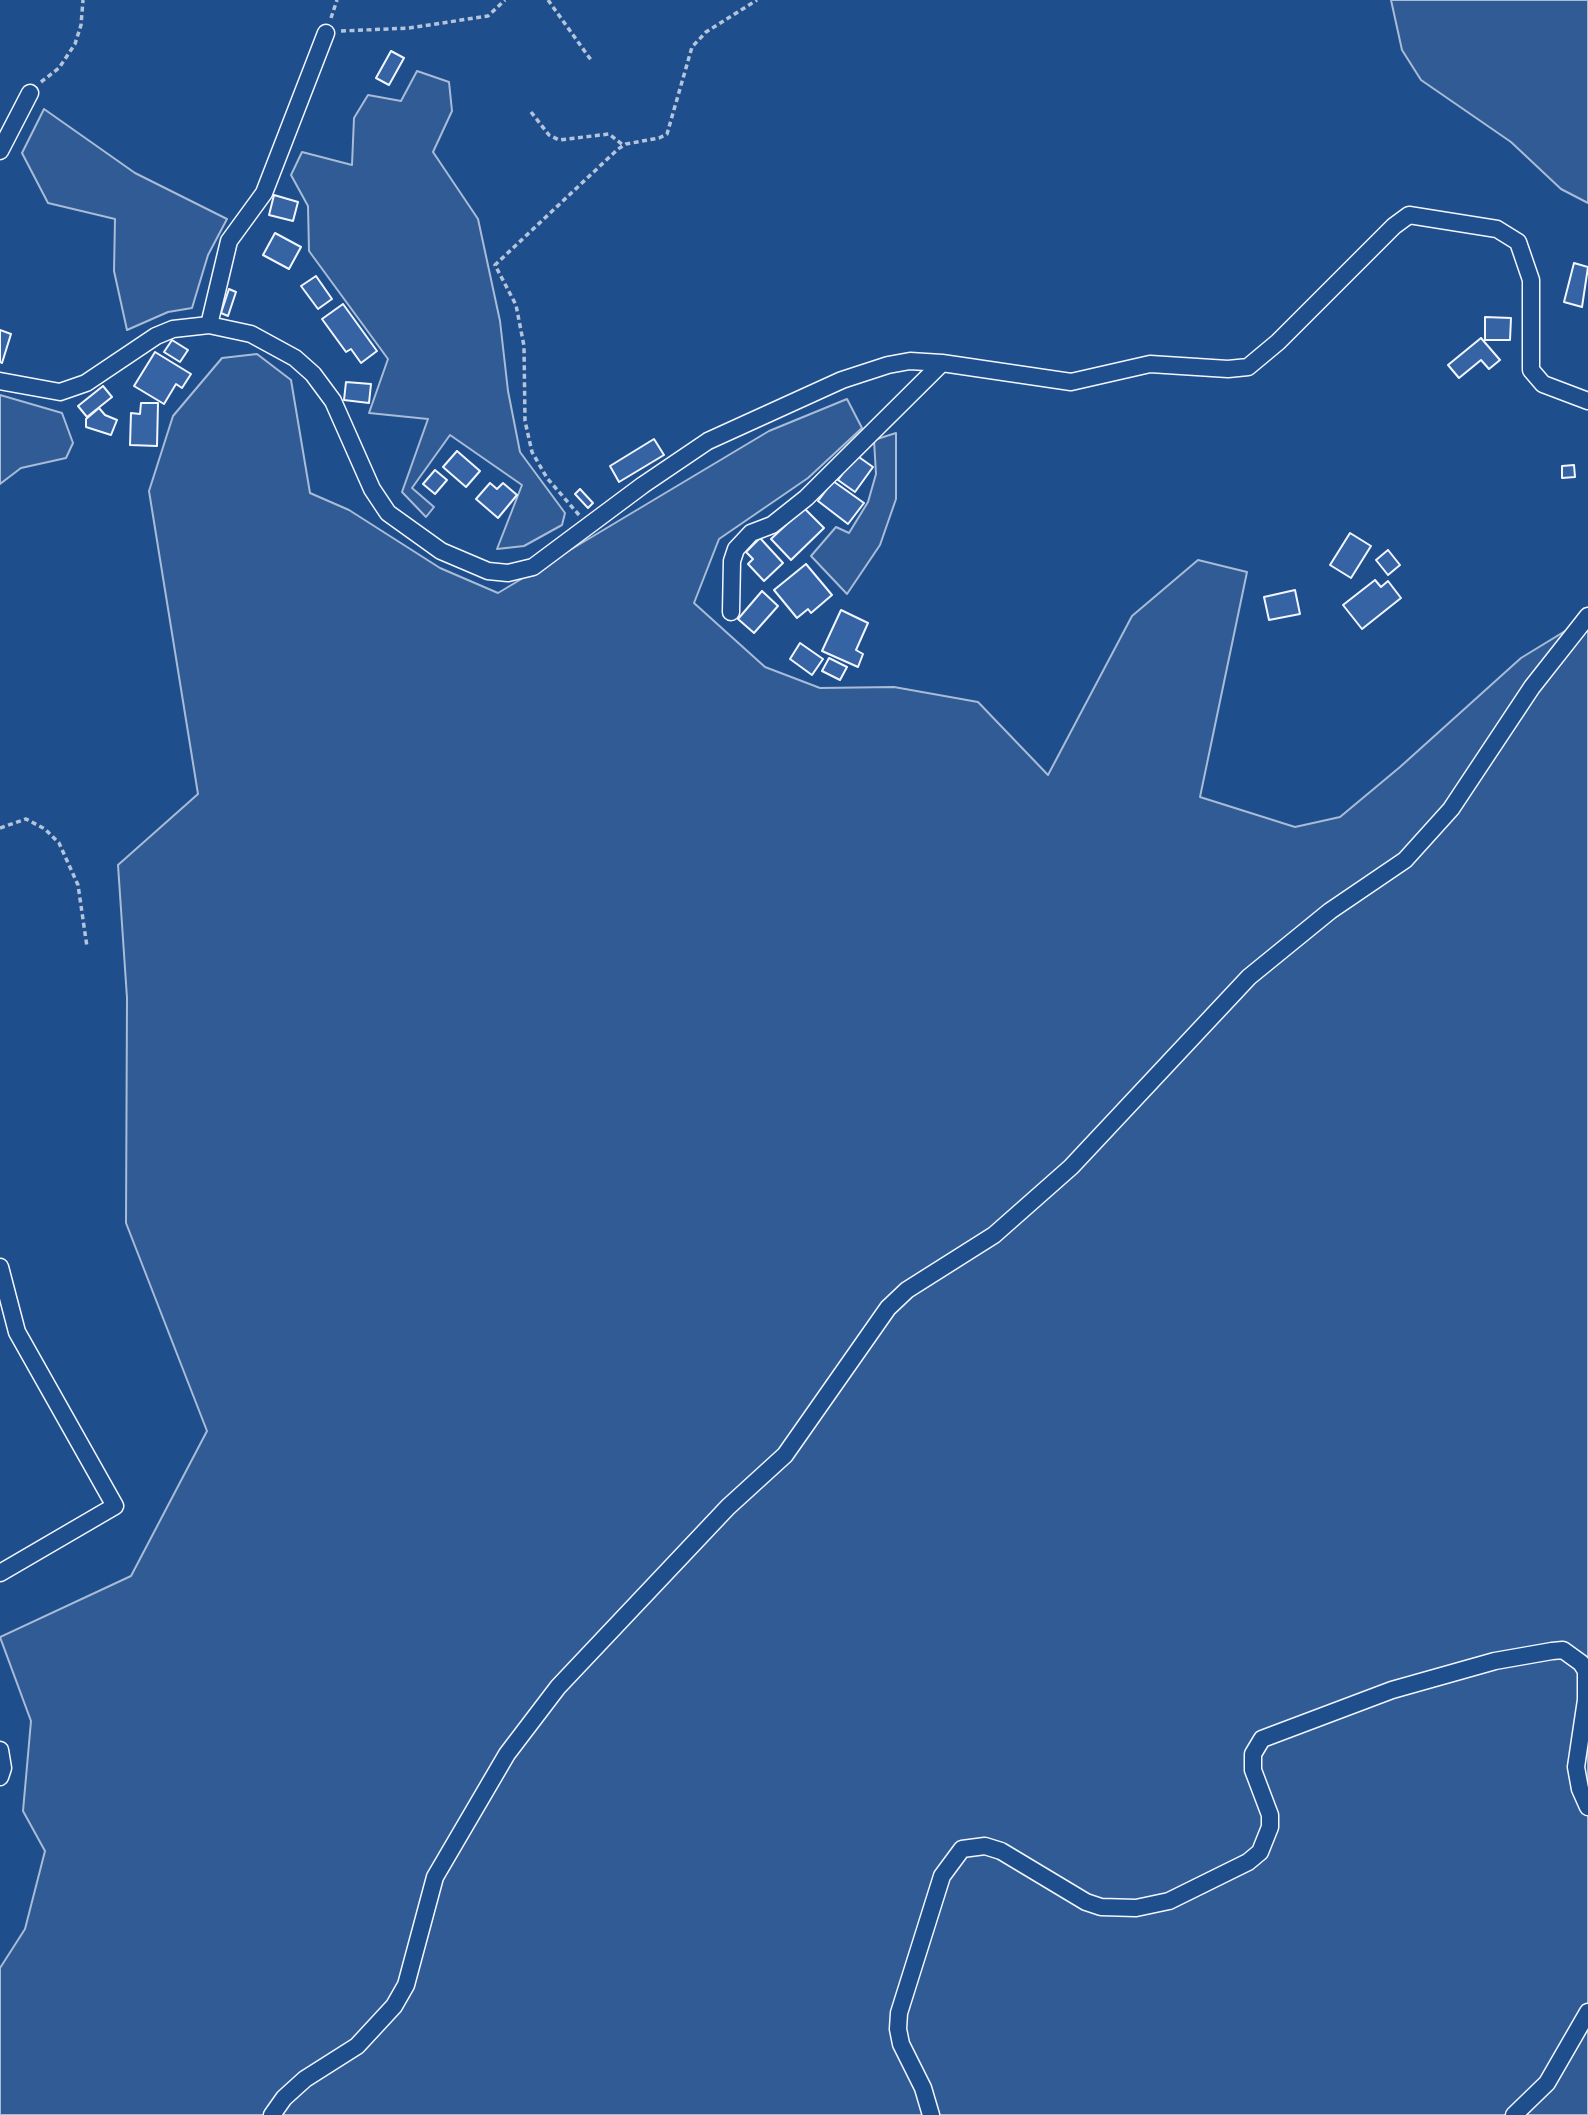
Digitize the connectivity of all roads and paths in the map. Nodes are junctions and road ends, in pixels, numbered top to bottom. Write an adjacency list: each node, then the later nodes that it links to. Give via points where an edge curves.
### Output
1 (83, 0): 7 (path, via 75,44 59,68)
2 (505, 0): 5 (path, via 488,16 410,28)
3 (548, 0): 6 (path)
4 (757, 0): 9 (path, via 706,32 692,47 667,134)
5 (326, 33): 11 (street, via 264,193 239,223 223,255)
6 (591, 60)
7 (30, 93): 10 (street)
8 (531, 112): 9 (path, via 549,135 559,140 609,134)
9 (623, 145): 15 (path, via 495,265 516,305 524,346 525,421 532,452 547,478)
10 (0, 151)
11 (209, 325): 13 (street, via 156,335 73,388 48,392); 15 (street, via 272,343 313,374 333,401 372,489 388,513 441,551 488,571 521,571)
12 (942, 362): 14 (street, via 1071,382 1150,364 1248,367 1409,215 1497,229 1518,242 1531,280 1531,370 1543,384); 15 (street, via 910,361 842,380 708,441); 16 (street, via 806,498 772,526 751,533 736,549)
13 (0, 381)
14 (1588, 401)
15 (589, 528)
16 (731, 612)
17 (1588, 616): 26 (street, via 1532,687 1451,809 1405,860 1329,911 1249,977 1071,1167 994,1235 907,1290 888,1308 785,1455 728,1507 558,1687 507,1754 435,1878 406,1985 394,2006 357,2046 305,2079)
18 (0, 828): 19 (path, via 26,819 59,843 78,885)
19 (87, 947)
20 (0, 1267): 21 (street, via 17,1332 115,1506)
21 (0, 1573)
22 (0, 1750): 23 (street)
23 (0, 1777)
24 (1588, 1807): 27 (street, via 1576,1767 1586,1671 1563,1650 1495,1661 1392,1690 1262,1738 1253,1754 1253,1770 1270,1827 1260,1852 1169,1901 1136,1908 1101,1907 1001,1851 985,1846 962,1849 942,1876 899,2013 901,2044)
25 (1588, 2012): 28 (street, via 1547,2083)
26 (272, 2115)
27 (931, 2115)
28 (1514, 2115)

